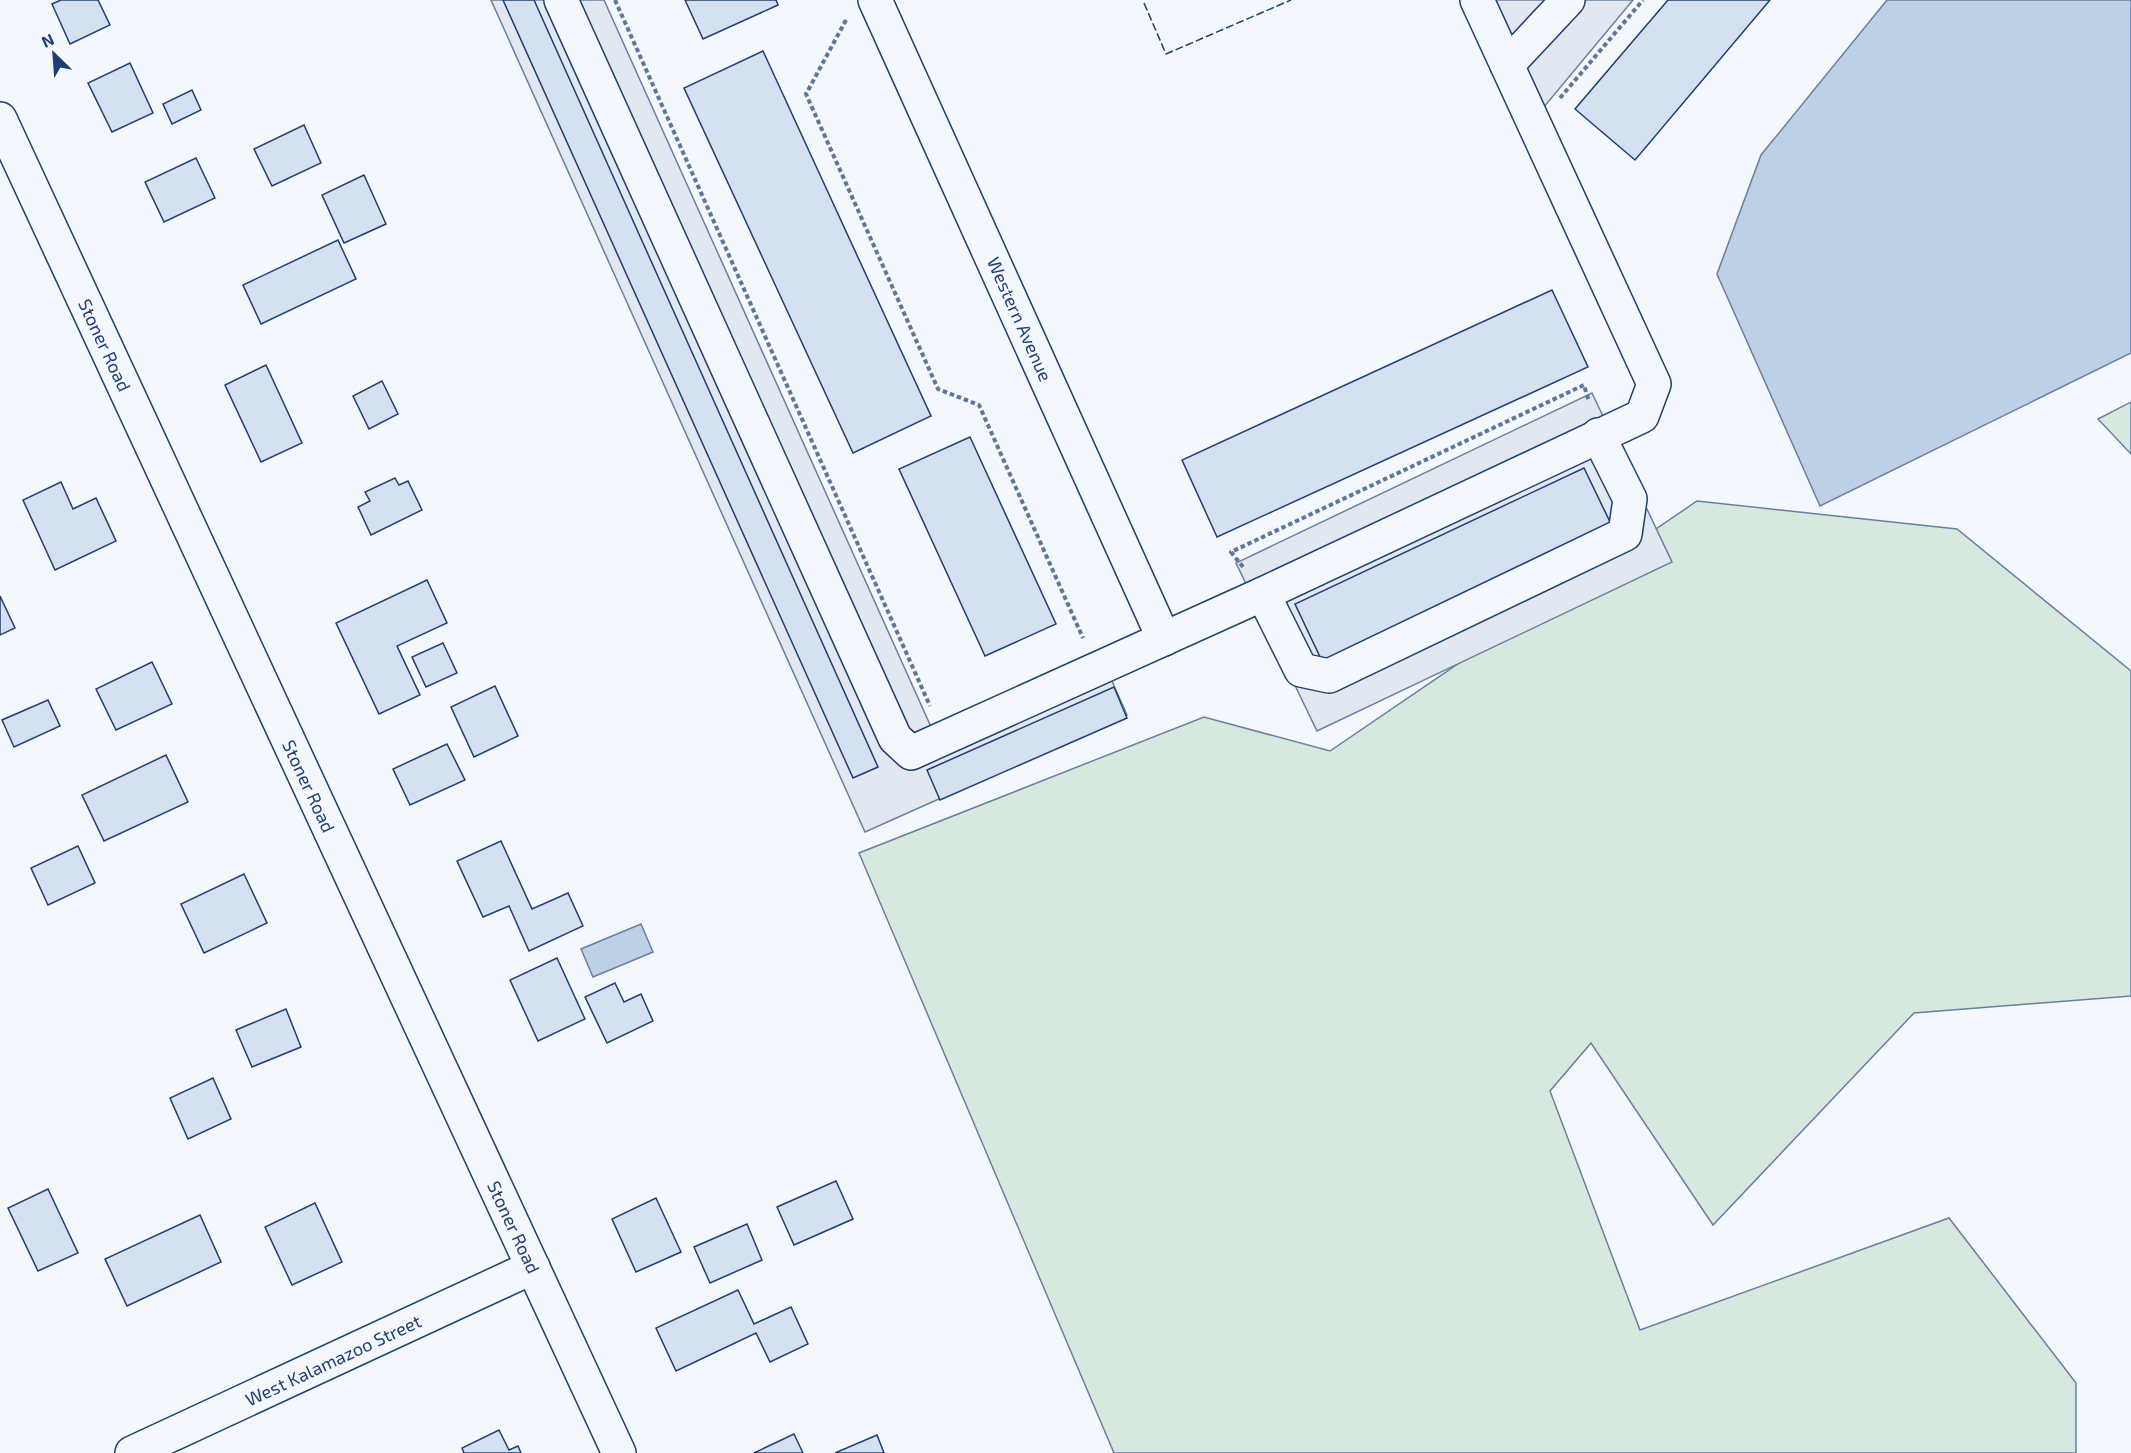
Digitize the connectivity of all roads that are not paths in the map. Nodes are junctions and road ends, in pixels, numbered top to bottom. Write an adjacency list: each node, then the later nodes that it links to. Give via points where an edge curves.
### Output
1 (561, 0): 9 (street, via 895,738 911,753)
2 (1478, 0): 5 (street)
3 (1568, 0): 5 (street)
4 (863, 5): 9 (street, Western Avenue)
5 (1508, 65): 7 (street, via 1654,384 1642,416)
6 (0, 119): 10 (street, Stoner Road)
7 (1598, 435): 8 (street); 8 (street, via 1629,499 1624,534 1340,671 1329,676 1301,670)
8 (1263, 594): 9 (street)
9 (1164, 639)
10 (533, 1268): 11 (street, West Kalamazoo Street); 12 (street, Stoner Road)
11 (132, 1453)
12 (619, 1453)

